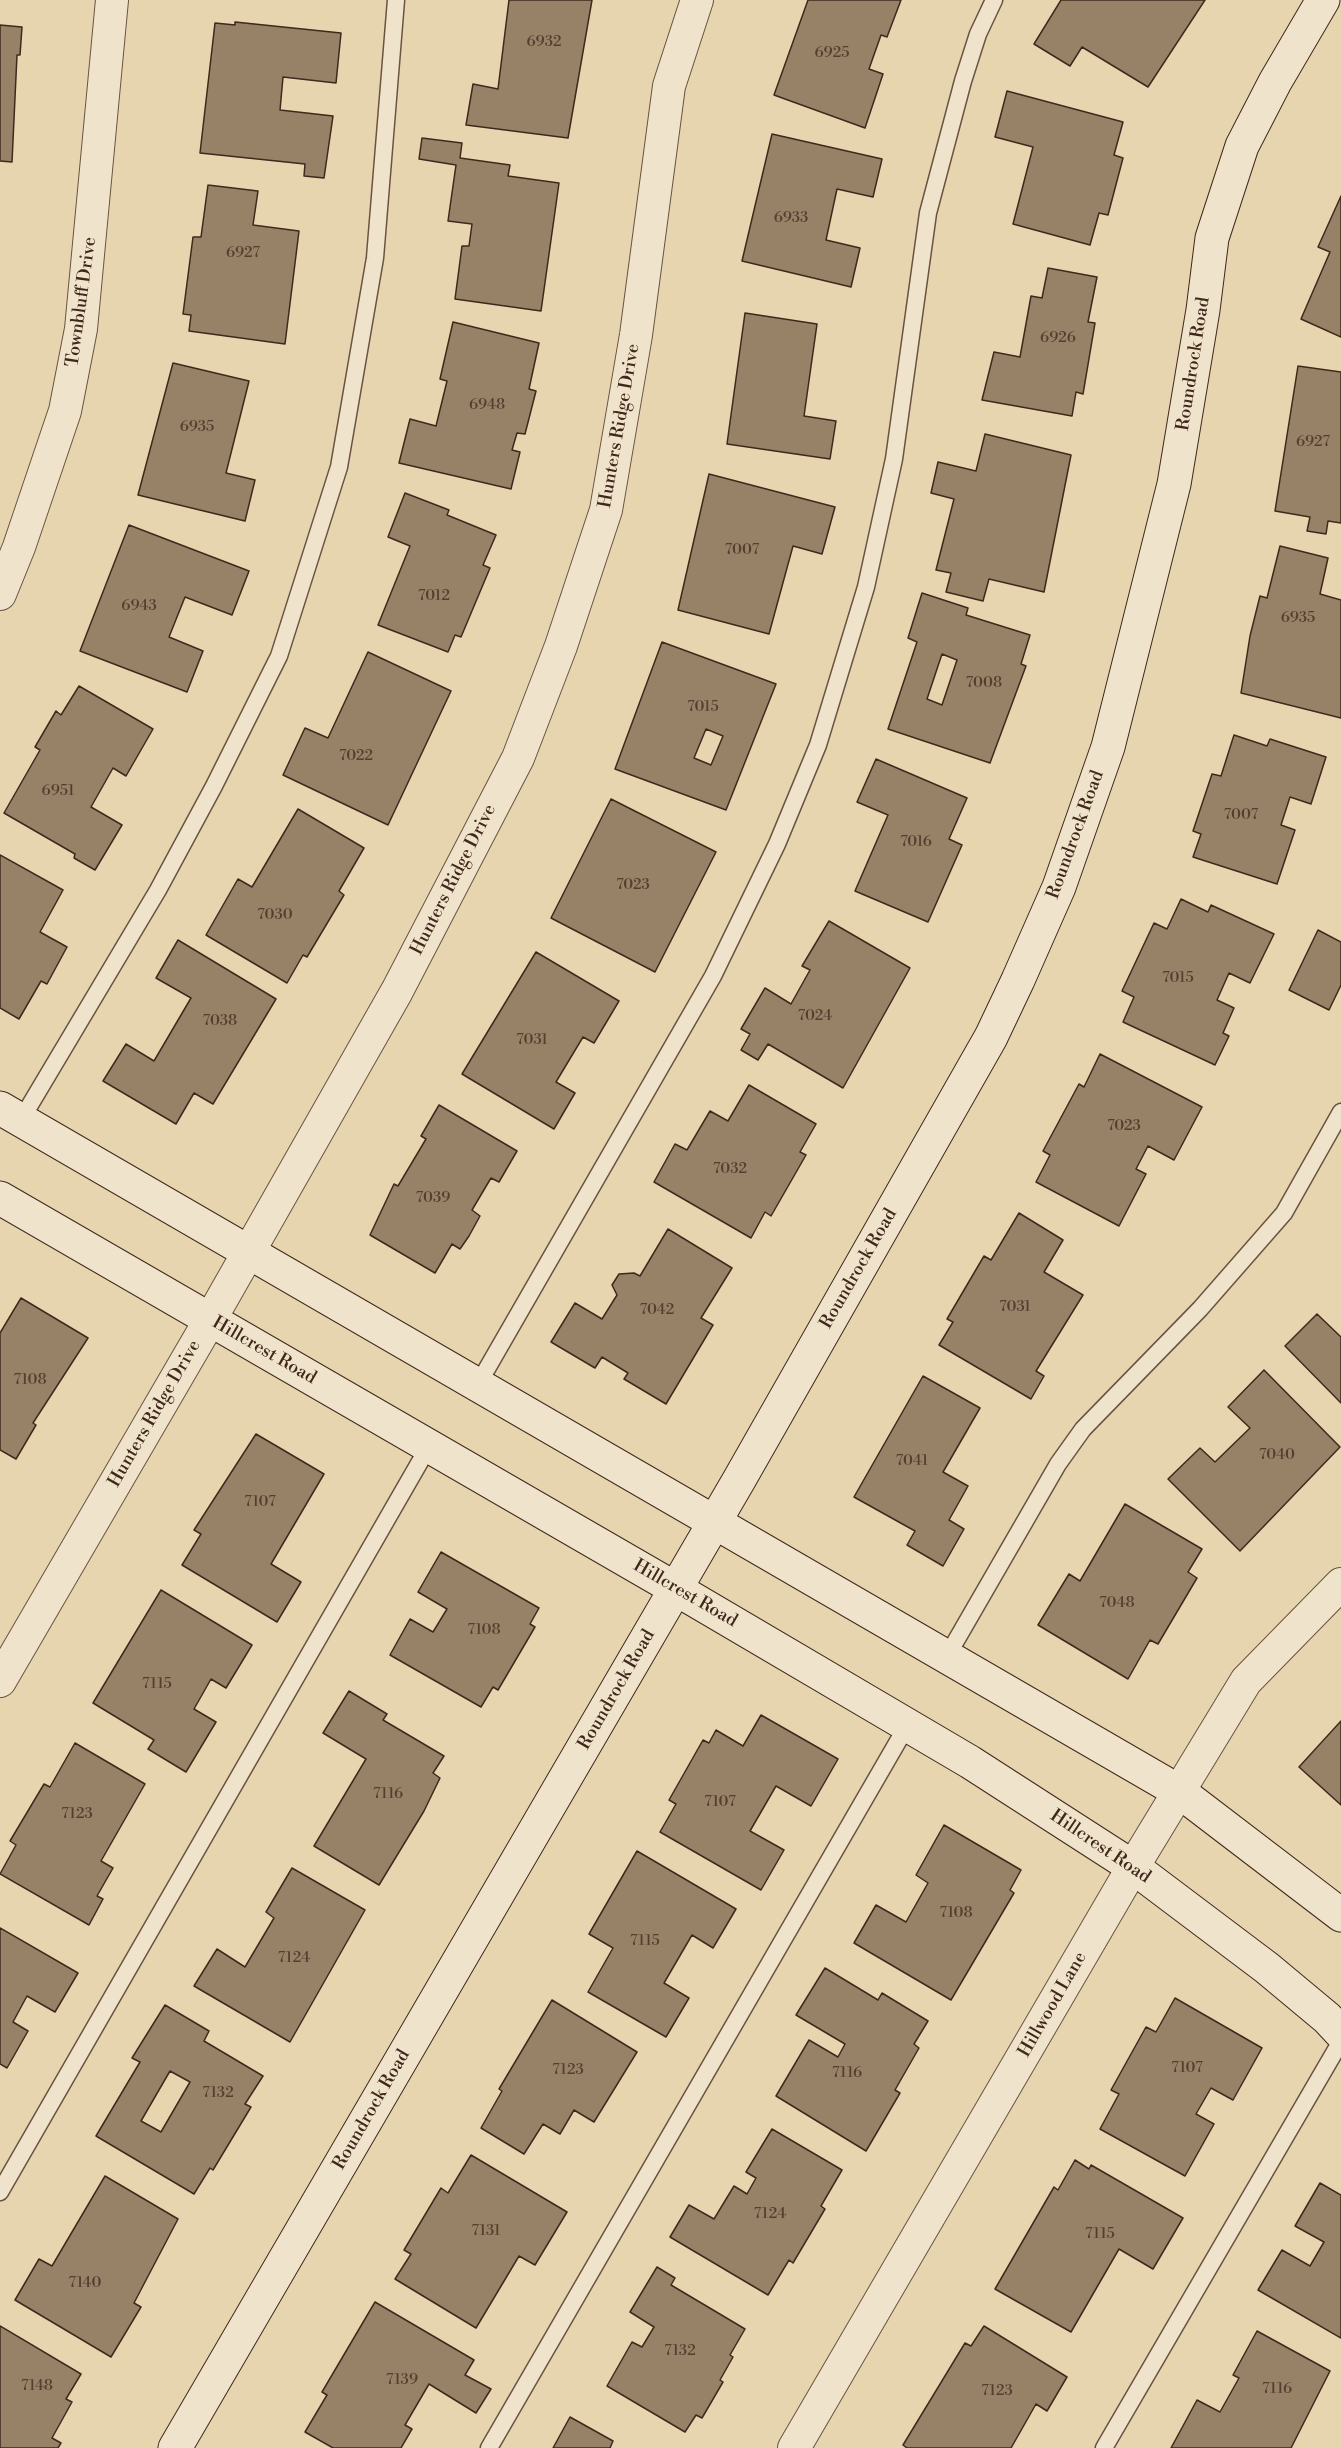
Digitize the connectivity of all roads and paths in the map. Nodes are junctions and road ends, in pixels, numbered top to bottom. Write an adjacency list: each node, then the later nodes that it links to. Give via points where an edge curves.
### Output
1 (112, 0): 6 (street, Townbluff Drive, via 81,329 65,411)
2 (396, 0): 8 (lane, via 375,258 339,467 279,656 158,890)
3 (698, 0): 10 (street, Hunters Ridge Drive, via 669,86 635,343 606,510 561,646 518,758 397,991)
4 (994, 0): 12 (lane, via 963,81 928,213 894,459 866,586 818,745 777,844 713,976)
5 (1323, 0): 14 (main road, Roundrock Road, via 1242,146 1212,238 1174,484 1108,747 1059,887 990,1037)
6 (0, 594)
7 (1341, 1112): 17 (lane, via 1284,1213 1200,1309 1083,1429 1058,1464)
8 (11, 1114): 10 (main road)
9 (0, 1198): 11 (main road, Hillcrest Road)
10 (248, 1253): 11 (street, Hunters Ridge Drive); 12 (main road)
11 (210, 1320): 13 (main road, Hillcrest Road); 18 (street, Hunters Ridge Drive)
12 (477, 1386): 14 (main road)
13 (429, 1446): 16 (main road, Hillcrest Road); 25 (lane)
14 (714, 1523): 16 (main road, Roundrock Road); 17 (main road)
15 (1341, 1584): 20 (street, Hillwood Lane, via 1246,1681)
16 (676, 1589): 19 (main road, Hillcrest Road); 26 (main road, Roundrock Road)
17 (946, 1658): 20 (main road)
18 (0, 1681)
19 (908, 1724): 21 (main road, Hillcrest Road); 27 (lane)
20 (1180, 1792): 21 (street, Hillwood Lane); 22 (main road)
21 (1133, 1868): 23 (main road, Hillcrest Road, via 1267,1968); 28 (street, Hillwood Lane)
22 (1341, 1915)
23 (1341, 2033)
24 (1341, 2041): 29 (lane)
25 (0, 2192)
26 (175, 2448)
27 (489, 2448)
28 (794, 2448)
29 (1104, 2448)

